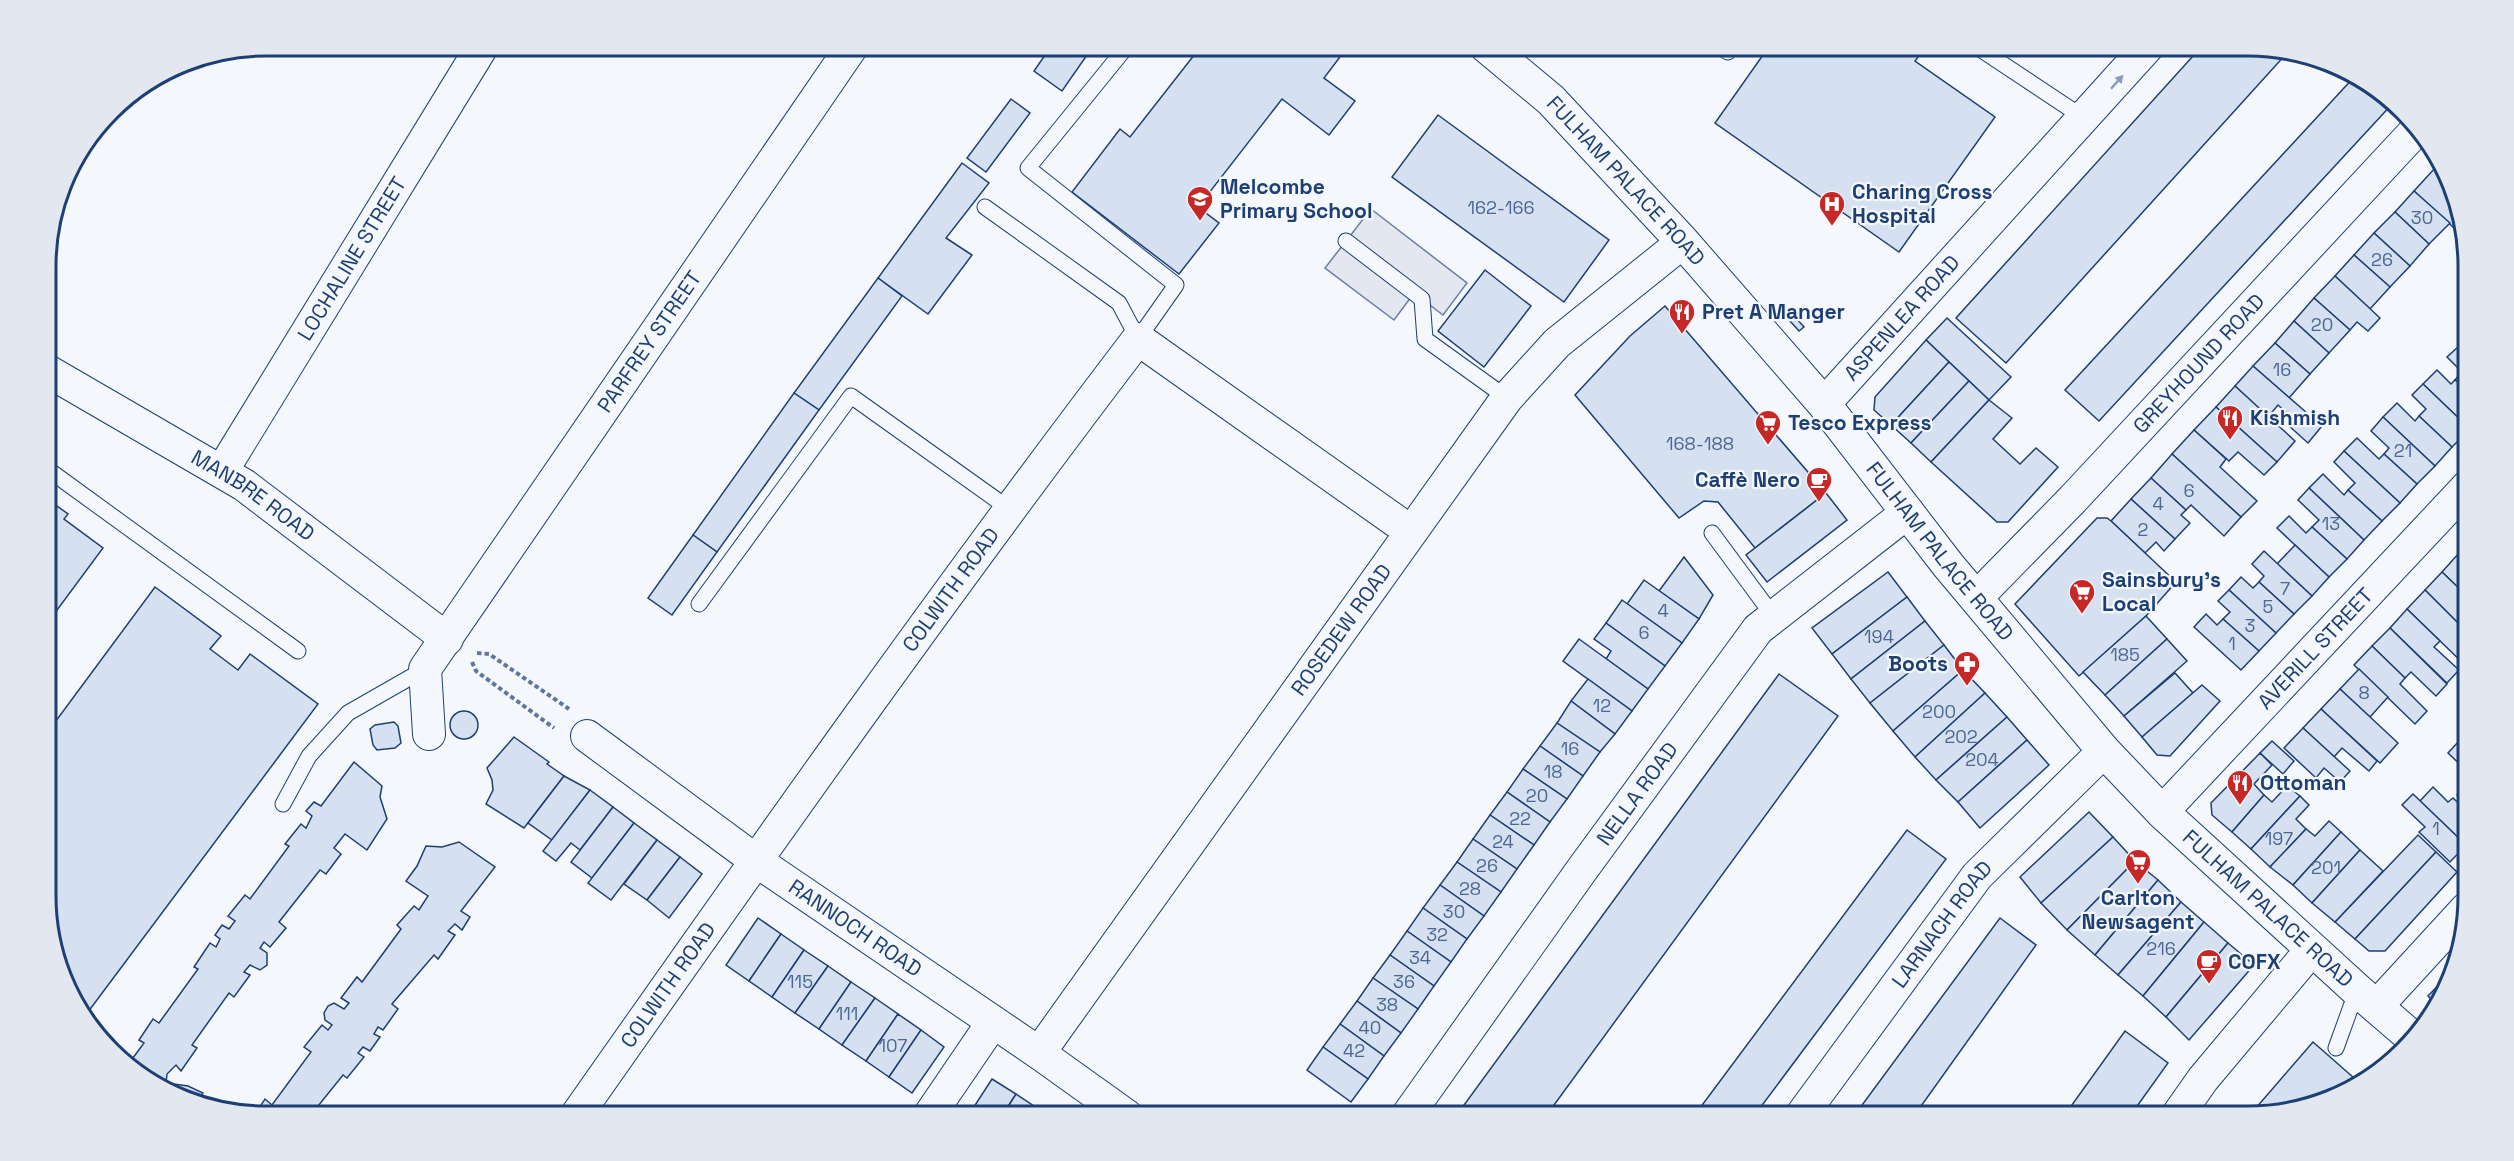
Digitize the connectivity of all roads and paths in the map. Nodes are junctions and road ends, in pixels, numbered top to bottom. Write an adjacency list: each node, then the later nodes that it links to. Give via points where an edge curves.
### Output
1 (476, 56): 16 (street, LOCHALINE STREET)
2 (845, 56): 26 (street, PARFREY STREET)
3 (1119, 56): 12 (lane, via 1028,168 1176,285)
4 (1498, 56): 11 (main road, FULHAM PALACE ROAD, via 1551,100)
5 (1991, 56): 7 (lane)
6 (2139, 56): 7 (street, ASPENLEA ROAD, one-way to 6)
7 (2084, 118): 15 (street, ASPENLEA ROAD)
8 (2412, 135): 23 (street, GREYHOUND ROAD)
9 (985, 207): 12 (lane, via 1119,303)
10 (1346, 241): 14 (lane, via 1422,299 1425,339)
11 (1683, 242): 14 (street, ROSEDEW ROAD, via 1557,343); 15 (main road, FULHAM PALACE ROAD)
12 (1138, 339): 19 (street, COLWITH ROAD); 21 (street)
13 (56, 376): 16 (street, MANBRE ROAD)
14 (1507, 398): 21 (street, ROSEDEW ROAD)
15 (1824, 404): 20 (main road, FULHAM PALACE ROAD)
16 (222, 471): 26 (street, MANBRE ROAD)
17 (56, 475): 27 (lane)
18 (2458, 497): 33 (street, AVERILL STREET)
19 (1008, 508): 24 (lane, via 851,396); 34 (street, COLWITH ROAD)
20 (1908, 513): 23 (main road, FULHAM PALACE ROAD); 25 (street, NELLA ROAD)
21 (1410, 531): 41 (street, ROSEDEW ROAD)
22 (1712, 533): 25 (lane)
23 (1977, 597): 31 (main road, FULHAM PALACE ROAD)
24 (699, 604)
25 (1774, 617): 42 (street, NELLA ROAD, via 1758,629)
26 (447, 639): 28 (street, PARFREY STREET)
27 (298, 651)
28 (425, 669): 29 (street); 32 (lane, via 348,713 309,756)
29 (429, 734)
30 (587, 736): 30 (path, via 571,740 476,671 469,653 489,654 586,720); 34 (street, RANNOCH ROAD)
31 (2104, 751): 33 (main road, FULHAM PALACE ROAD); 43 (street, LARNACH ROAD, via 1977,876)
32 (283, 804)
33 (2162, 812): 36 (main road, FULHAM PALACE ROAD)
34 (755, 860): 38 (street, RANNOCH ROAD); 45 (street, COLWITH ROAD)
35 (2457, 917): 37 (street)
36 (2312, 949): 37 (main road, FULHAM PALACE ROAD); 44 (street)
37 (2366, 999): 39 (main road, FULHAM PALACE ROAD); 40 (lane)
38 (993, 1022): 41 (street, RANNOCH ROAD); 46 (street)
39 (2407, 1033)
40 (2336, 1048)
41 (1039, 1053): 47 (street, RANNOCH ROAD)
42 (1415, 1105)
43 (1809, 1105)
44 (2185, 1105)
45 (583, 1106)
46 (936, 1106)
47 (1112, 1106)

